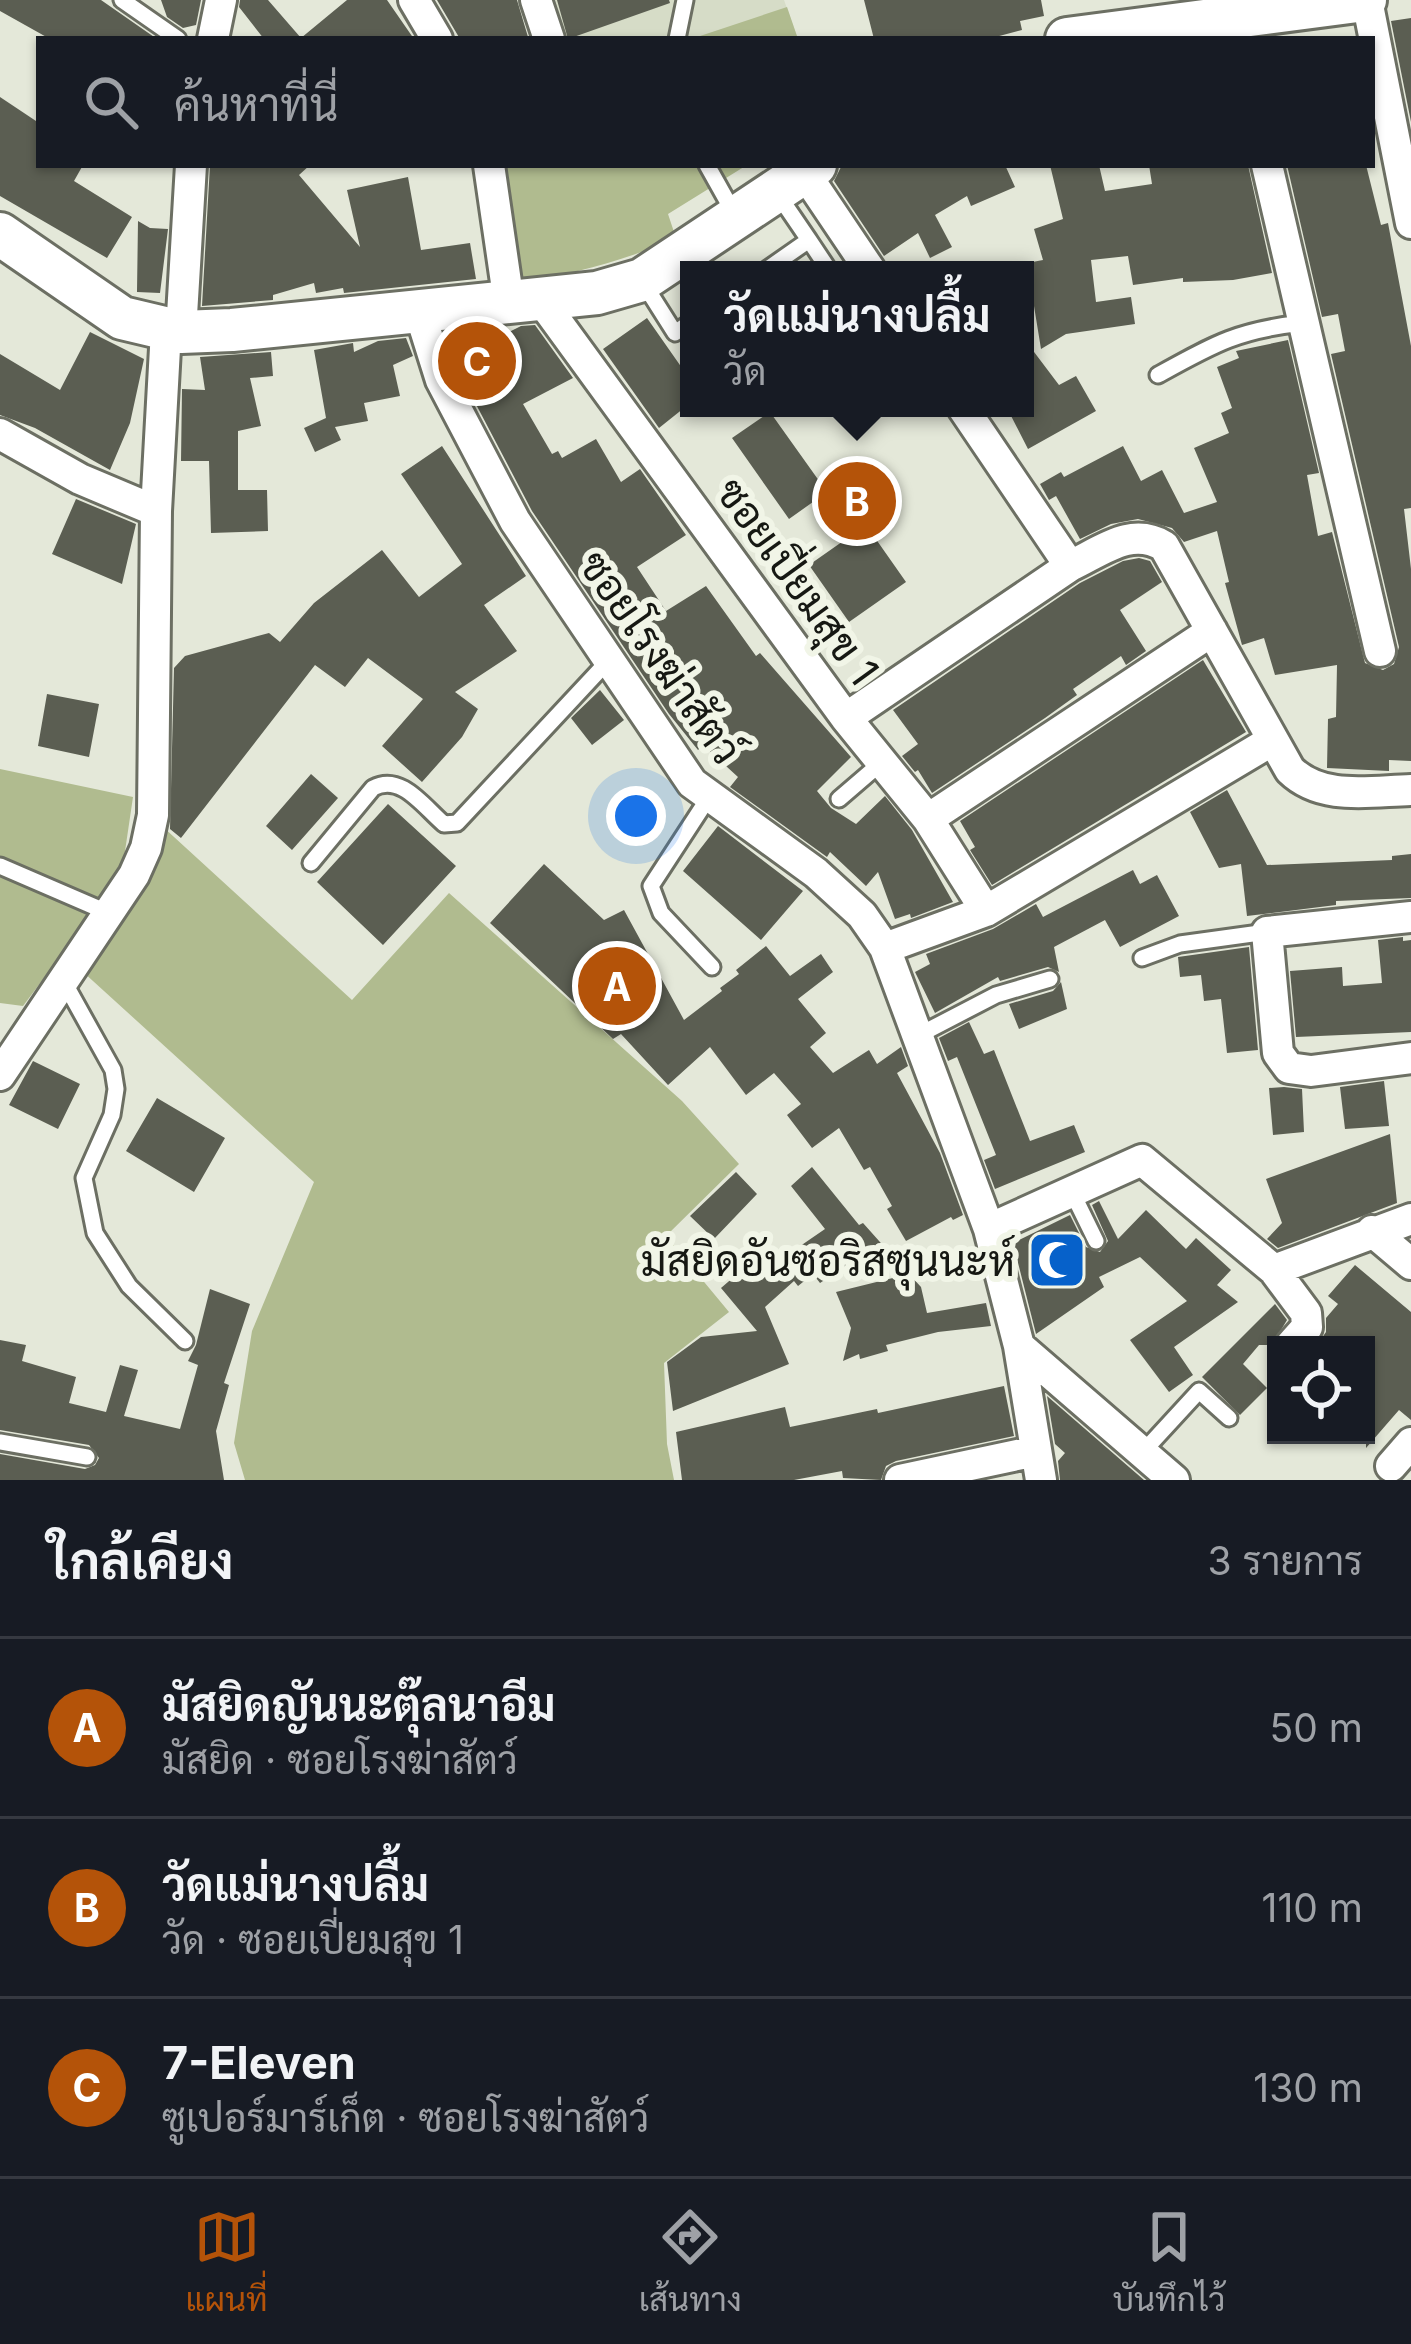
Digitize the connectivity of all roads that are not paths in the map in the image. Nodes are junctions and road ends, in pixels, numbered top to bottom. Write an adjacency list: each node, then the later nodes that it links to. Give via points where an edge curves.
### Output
1 (122, 0): 8 (lane)
2 (221, 0): 9 (street)
3 (414, 0): 10 (street)
4 (536, 0): 11 (street)
5 (685, 0): 12 (lane)
6 (1357, 1): 7 (main road); 14 (street)
7 (1216, 19): 13 (main road)
8 (174, 36)
9 (214, 36)
10 (435, 36)
11 (548, 36)
12 (678, 36)
13 (1089, 36)
14 (1366, 36)
15 (1375, 75): 22 (street)
16 (190, 168): 33 (street)
17 (490, 168): 29 (street)
18 (709, 168): 21 (lane)
19 (1268, 168): 31 (street)
20 (798, 176): 21 (main road); 24 (lane); 27 (street)
21 (736, 218): 28 (main road)
22 (1411, 223)
23 (0, 234): 33 (main road, via 122,318)
24 (809, 240): 25 (lane); 26 (lane)
25 (779, 261)
26 (823, 261)
27 (855, 261)
28 (642, 280): 29 (main road); 32 (lane, via 675,333)
29 (525, 301): 30 (main road); 42 (street, ซอยเปี่ยมสุข 1)
30 (419, 310): 33 (main road); 41 (street, ซอยโรงฆ่าสัตว์, via 441,380 515,521)
31 (1303, 323): 34 (lane, via 1256,328); 40 (street)
32 (680, 329)
33 (174, 331): 37 (street)
34 (1158, 375)
35 (969, 417): 38 (street)
36 (0, 434): 37 (street)
37 (156, 511): 52 (street, via 154,815 134,875)
38 (1070, 566): 39 (street, via 1147,536 1164,546); 42 (street)
39 (1211, 631): 43 (street); 48 (street)
40 (1380, 651)
41 (609, 660): 46 (street, ซอยโรงฆ่าสัตว์); 49 (lane, via 457,823 444,824 386,781)
42 (846, 718): 44 (street, ซอยเปี่ยมสุข 1)
43 (1274, 740): 45 (street, via 1290,770 1315,787); 51 (street)
44 (882, 762): 47 (lane); 48 (street, ซอยเปี่ยมสุข 1)
45 (1411, 790)
46 (709, 797): 55 (street, ซอยโรงฆ่าสัตว์, via 816,873); 57 (lane, via 651,886 661,913)
47 (839, 799)
48 (928, 819): 51 (street, ซอยเปี่ยมสุข 1)
49 (311, 863)
50 (0, 866): 52 (lane)
51 (986, 911): 55 (street)
52 (109, 913): 59 (street)
53 (1411, 917): 54 (street)
54 (1268, 932): 56 (lane, via 1180,944); 61 (street, via 1278,1053 1289,1068)
55 (885, 948): 60 (street, ซอยโรงฆ่าสัตว์)
56 (1142, 958)
57 (712, 967)
58 (1051, 979): 60 (lane, via 996,995)
59 (63, 980): 62 (street); 71 (lane, via 116,1089 84,1178 95,1233 129,1286)
60 (917, 1036): 65 (street, ซอยโรงฆ่าสัตว์)
61 (1411, 1058)
62 (0, 1075)
63 (1072, 1192): 65 (street); 67 (lane); 69 (street, via 1142,1160)
64 (1411, 1219): 66 (street)
65 (989, 1229): 72 (street, ซอยโรงฆ่าสัตว์)
66 (1372, 1231): 68 (street); 69 (street)
67 (1096, 1241)
68 (1411, 1264)
69 (1274, 1270): 70 (street, via 1306,1313)
70 (1298, 1336)
71 (185, 1341)
72 (1019, 1346): 75 (street); 77 (street, ซอยโรงฆ่าสัตว์)
73 (1228, 1418): 75 (lane, via 1199,1391)
74 (0, 1442): 76 (lane)
75 (1142, 1453): 79 (street)
76 (87, 1457)
77 (1038, 1466): 78 (street)
78 (900, 1480)
79 (1174, 1480)

